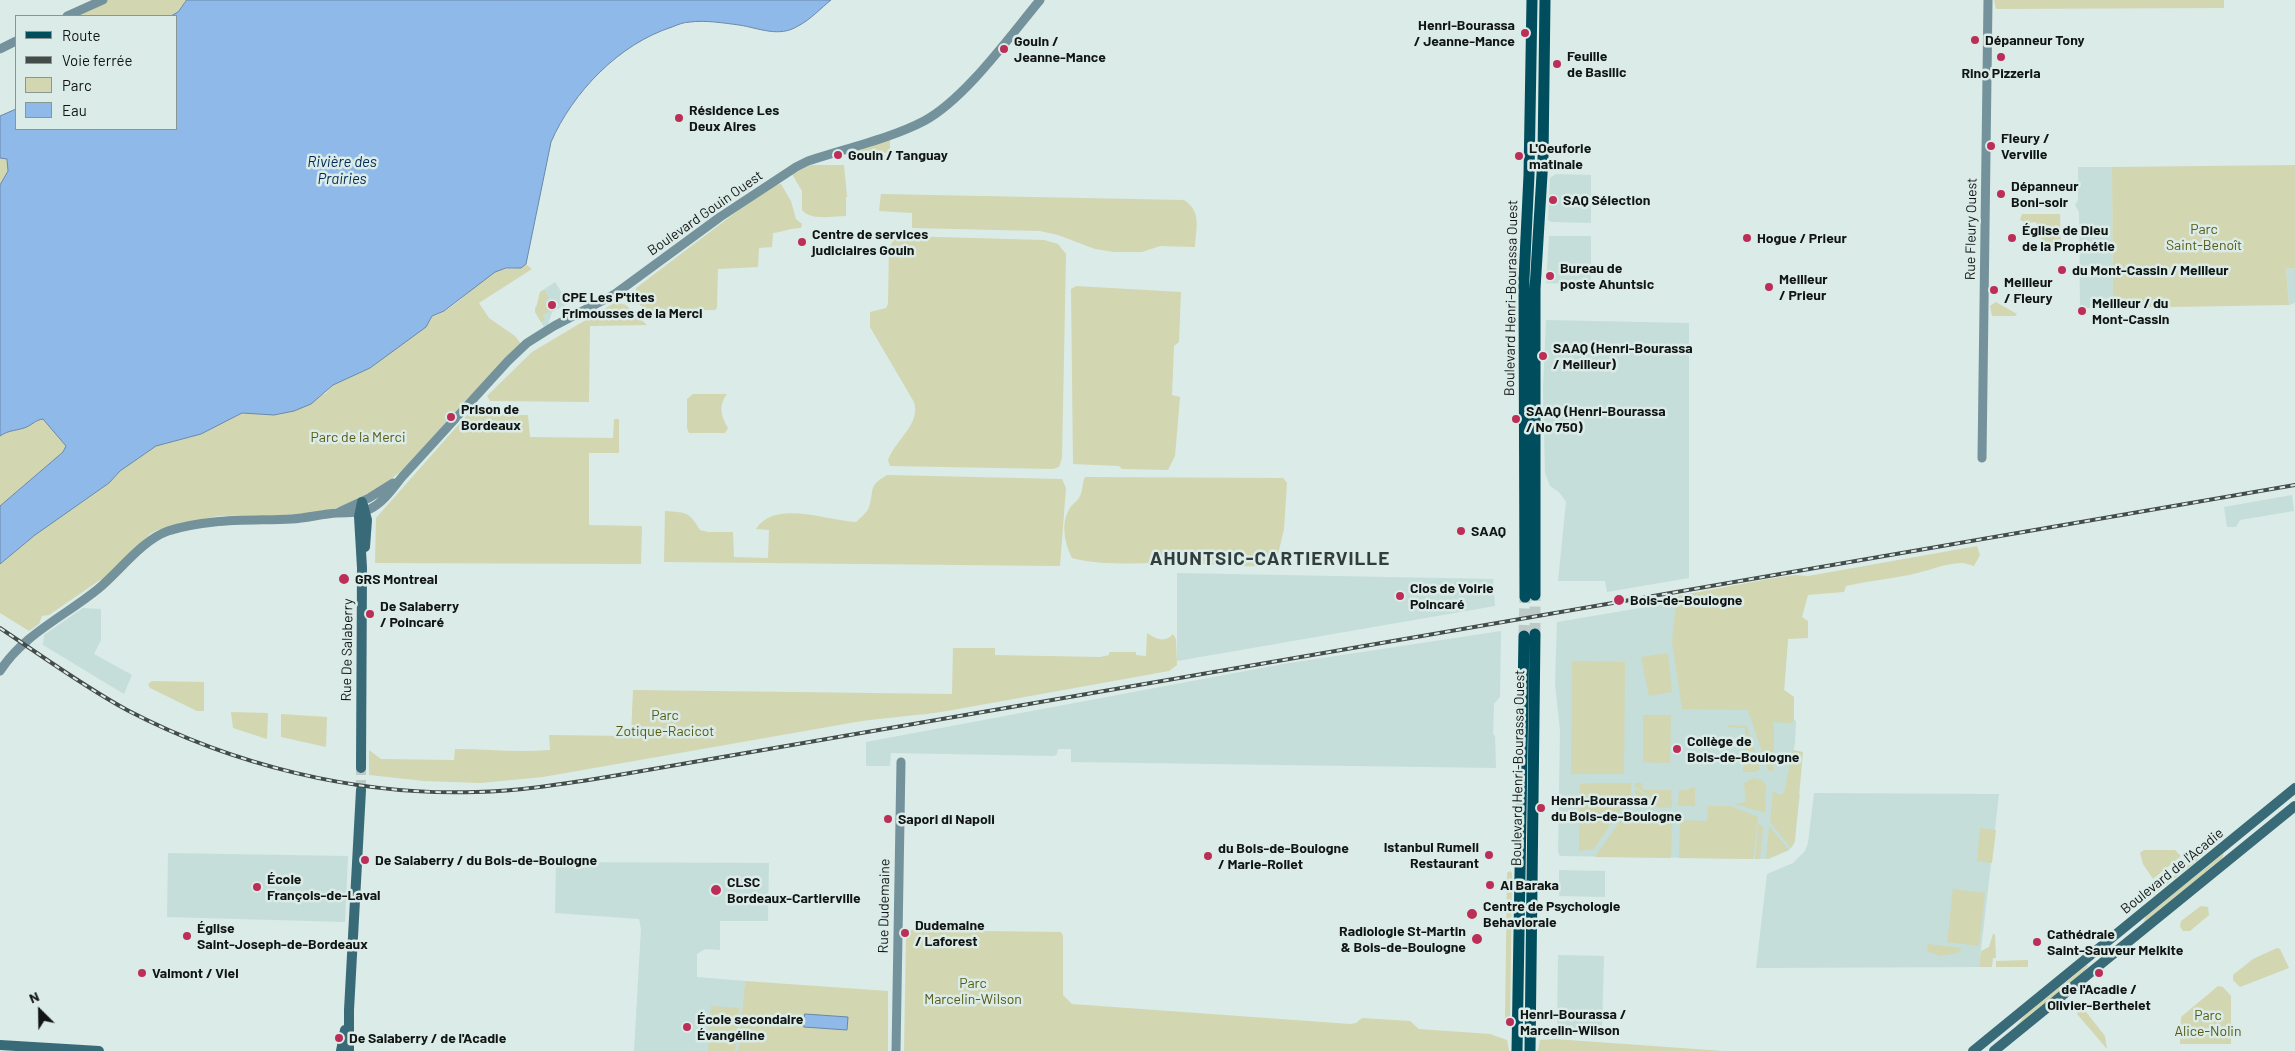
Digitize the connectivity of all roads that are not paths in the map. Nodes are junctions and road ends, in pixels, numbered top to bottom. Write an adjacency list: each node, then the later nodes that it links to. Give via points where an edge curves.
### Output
1 (103, 0): 6 (street)
2 (1040, 0): 10 (street, Boulevard Gouin Ouest, via 974,77 931,117 914,126 796,167 720,217 623,289 532,340 508,361 380,502)
3 (1532, 0): 4 (main road, Boulevard Henri-Bourassa Ouest, via 1524,278 1530,596)
4 (1545, 0)
5 (1988, 0): 9 (street, Rue Fleury Ouest)
6 (69, 15)
7 (15, 42): 8 (street)
8 (0, 49)
9 (1982, 458)
10 (362, 508): 11 (street, Boulevard Gouin Ouest, via 290,519 215,521 160,534 92,594 26,641); 13 (main road, Rue De Salaberry, via 366,531 362,568)
11 (0, 671)
12 (901, 762): 22 (street, Rue Dudemaine)
13 (359, 768)
14 (2295, 788): 25 (main road, Boulevard de l'Acadie)
15 (358, 789): 17 (main road)
16 (2295, 806): 26 (main road, Boulevard de l'Acadie)
17 (349, 1010): 20 (main road); 21 (main road)
18 (0, 1045): 19 (main road)
19 (99, 1051)
20 (341, 1051)
21 (350, 1051)
22 (896, 1051)
23 (1517, 1051): 24 (main road, Boulevard Henri-Bourassa Ouest, via 1530,635)
24 (1530, 1051)
25 (1973, 1051)
26 (1994, 1051)

